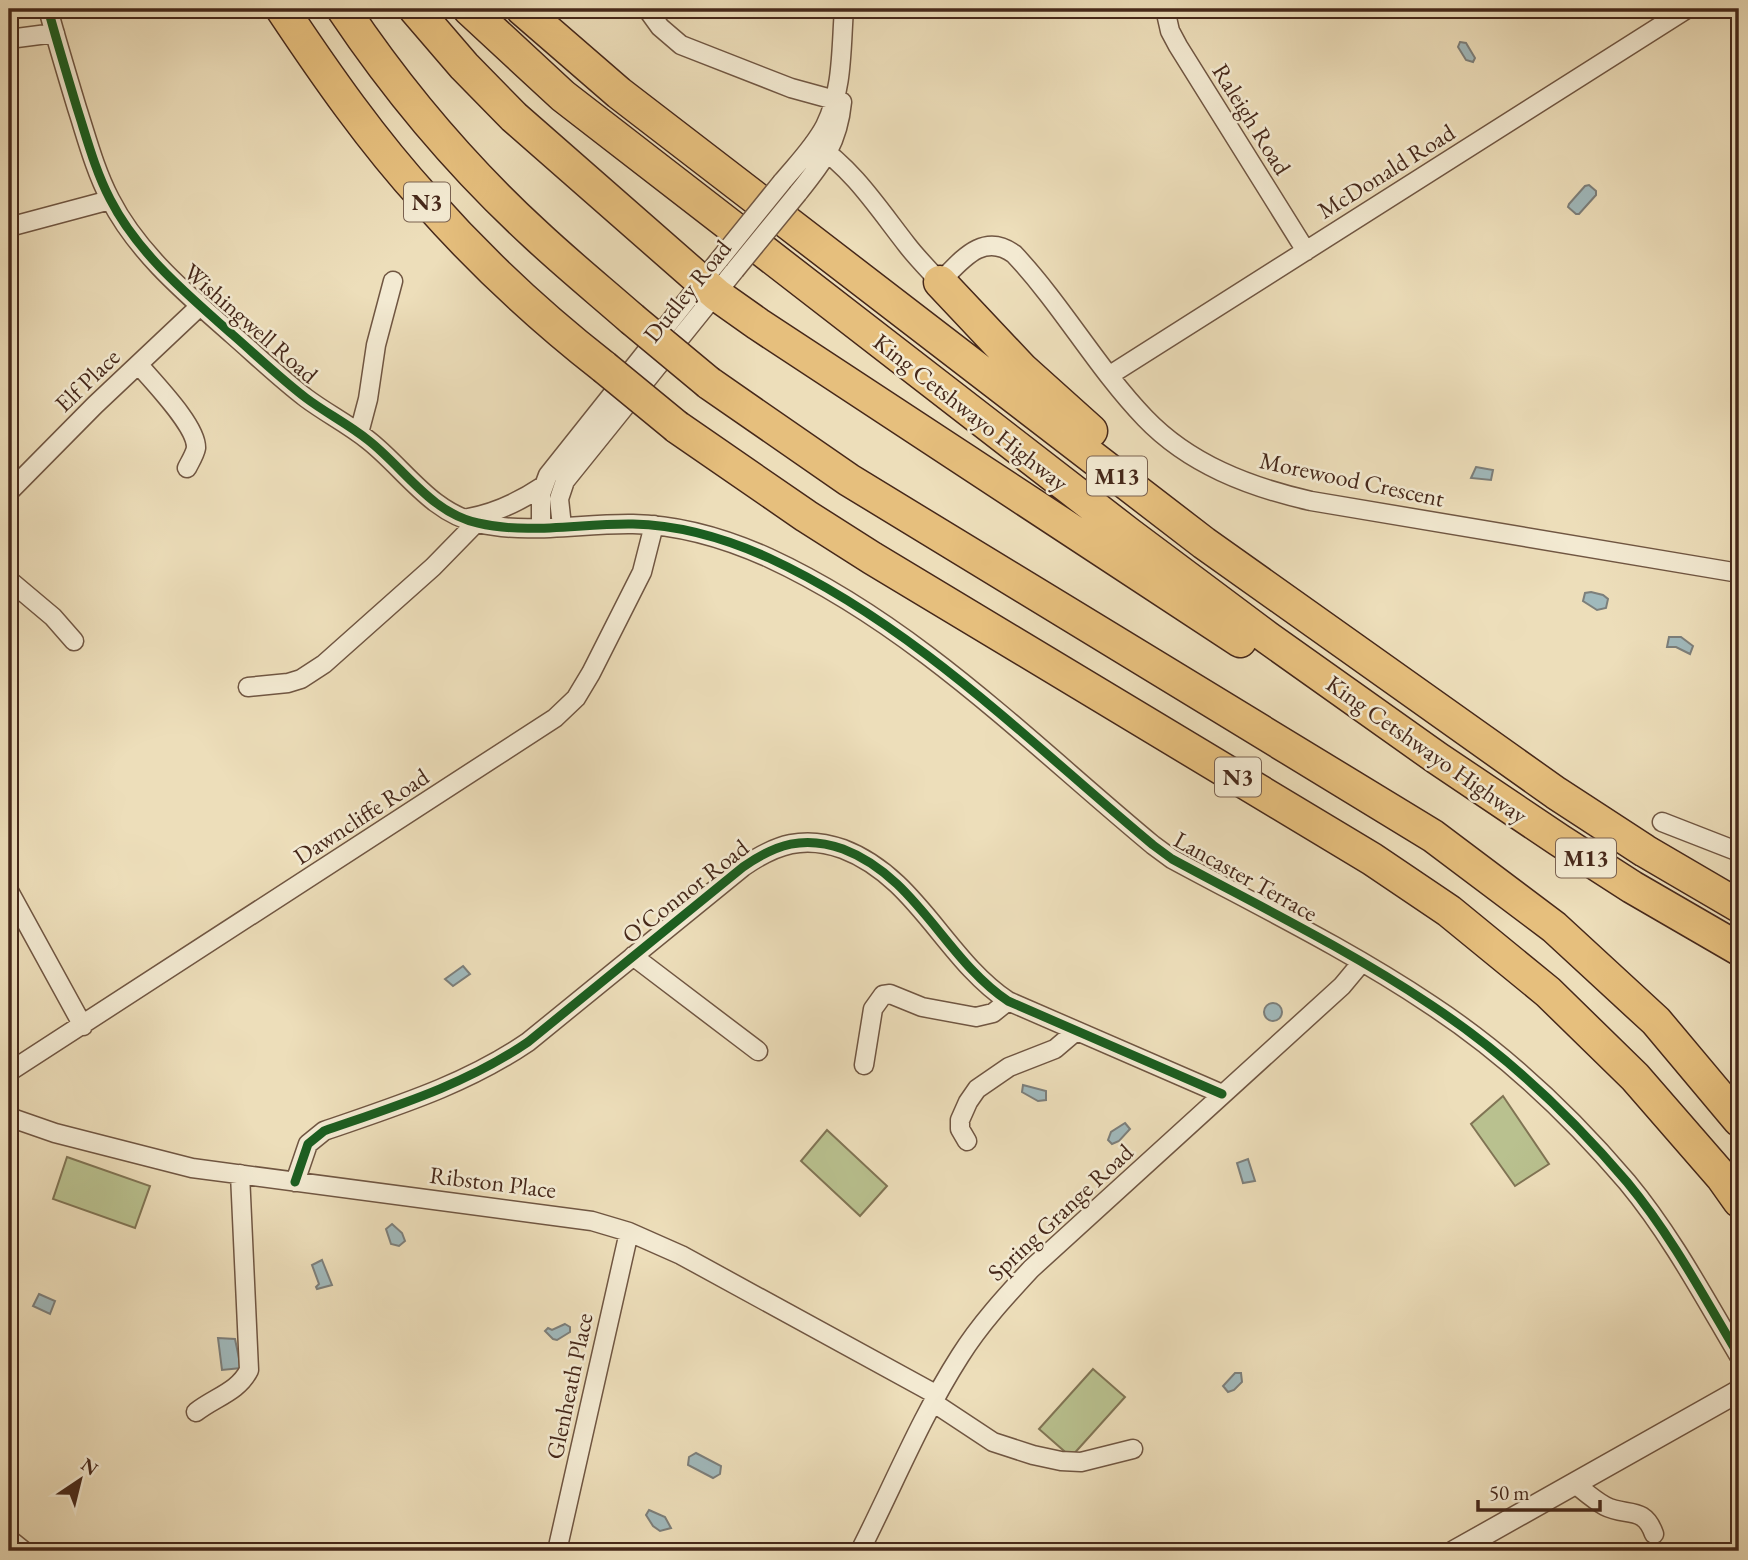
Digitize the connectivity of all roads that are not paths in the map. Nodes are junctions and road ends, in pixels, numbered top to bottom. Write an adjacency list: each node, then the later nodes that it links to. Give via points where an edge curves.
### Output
1 (48, 9): 11 (street, Wishingwell Road)
2 (282, 9): 57 (highway, N3, bridge, via 364,125 425,200 520,296 604,368 677,427 806,516 1372,859 1449,911 1548,992 1635,1077)
3 (343, 9): 53 (highway, N3, bridge, via 397,85 475,174 535,234 709,383 849,480 1433,836 1554,928 1656,1021)
4 (415, 9): 18 (highway, via 514,117)
5 (469, 9): 36 (highway, King Cetshwayo Highway / M13, via 563,96 665,176 1150,550)
6 (647, 9): 13 (street, via 681,45 791,88)
7 (844, 9): 13 (street, Dudley Road)
8 (1166, 9): 17 (street, Raleigh Road, via 1178,46)
9 (1687, 9): 17 (street, McDonald Road)
10 (523, 10): 38 (highway, King Cetshwayo Highway / M13, via 619,93 1205,543 1544,785)
11 (55, 33): 12 (street); 15 (street, Wishingwell Road)
12 (9, 39)
13 (838, 101): 14 (street, Dudley Road)
14 (821, 148): 18 (street, Dudley Road, bridge, via 782,182); 18 (street, Dudley Road, bridge, via 798,193); 20 (street, via 862,186)
15 (110, 200): 16 (street); 21 (street, Wishingwell Road, via 139,244)
16 (9, 227)
17 (1306, 251): 23 (street, McDonald Road)
18 (719, 277): 26 (street, Dudley Road, via 556,465); 30 (street, Dudley Road, via 565,481 559,499); 36 (highway, via 1221,629)
19 (393, 281): 24 (street)
20 (940, 282): 23 (street, Morewood Crescent, via 976,249 996,245 1007,249); 38 (highway, via 1044,390 1165,492)
21 (200, 306): 22 (street, Elf Place); 24 (street, Wishingwell Road, via 304,396)
22 (139, 365): 25 (street, via 195,440 196,450); 27 (street, Elf Place)
23 (1110, 375): 32 (street, Morewood Crescent, via 1146,420 1181,447 1226,475 1278,494)
24 (359, 433): 28 (street, Wishingwell Road, via 437,505)
25 (187, 468)
26 (543, 486): 28 (street, Dudley Road); 31 (street, Dudley Road)
27 (9, 492)
28 (469, 521): 31 (street, Wishingwell Road); 35 (street, via 433,567 324,664 288,684)
29 (654, 525): 30 (street, Lancaster Terrace); 44 (street, Lancaster Terrace, via 767,557 847,599 977,694 1163,852); 46 (street, Dawncliffe Road, via 642,572 591,673 576,698 555,718)
30 (562, 526): 31 (street, Wishingwell Road)
31 (541, 528)
32 (1739, 573)
33 (9, 580): 34 (street)
34 (75, 641)
35 (248, 687)
36 (1437, 758): 42 (highway, King Cetshwayo Highway / M13, via 1632,887)
37 (1662, 822): 39 (street)
38 (1645, 850): 41 (highway, King Cetshwayo Highway / M13)
39 (1739, 852)
40 (9, 891): 46 (street)
41 (1739, 906)
42 (1739, 949)
43 (633, 956): 45 (street, O'Connor Road, via 762,853 794,842 824,842 855,854 898,885 974,974); 48 (street); 56 (street, O'Connor Road, via 497,1063 446,1088 324,1131 308,1144)
44 (1362, 962): 51 (street, Spring Grange Road, via 1342,986); 59 (street, Lancaster Terrace, via 1475,1036 1577,1128 1628,1184 1673,1244)
45 (1008, 1001): 47 (street, O'Connor Road); 49 (street, via 993,1013 976,1017 883,995 873,1009)
46 (83, 1026): 50 (street, Dawncliffe Road)
47 (1075, 1032): 51 (street, O'Connor Road); 54 (street, via 1055,1049 1009,1066 978,1089 960,1121)
48 (758, 1051)
49 (864, 1065)
50 (9, 1072)
51 (1222, 1094): 61 (street, Spring Grange Road, via 997,1305)
52 (9, 1116): 55 (street, Ribston Place, via 80,1140)
53 (1739, 1119)
54 (967, 1141)
55 (240, 1174): 56 (street, Ribston Place); 62 (street, via 249,1370 237,1388)
56 (295, 1182): 58 (street, Ribston Place, via 571,1217)
57 (1739, 1201)
58 (628, 1232): 61 (street, Ribston Place, via 681,1255); 68 (street, Glenheath Place)
59 (1739, 1356)
60 (1739, 1391): 64 (street)
61 (935, 1399): 63 (street, Ribston Place, via 993,1442 1033,1455 1082,1462); 69 (street, Spring Grange Road)
62 (196, 1412)
63 (1133, 1450)
64 (1574, 1483): 65 (street, via 1608,1508 1642,1516); 70 (street)
65 (1654, 1534)
66 (9, 1539): 67 (street)
67 (24, 1551)
68 (557, 1551)
69 (860, 1551)
70 (1455, 1551)

